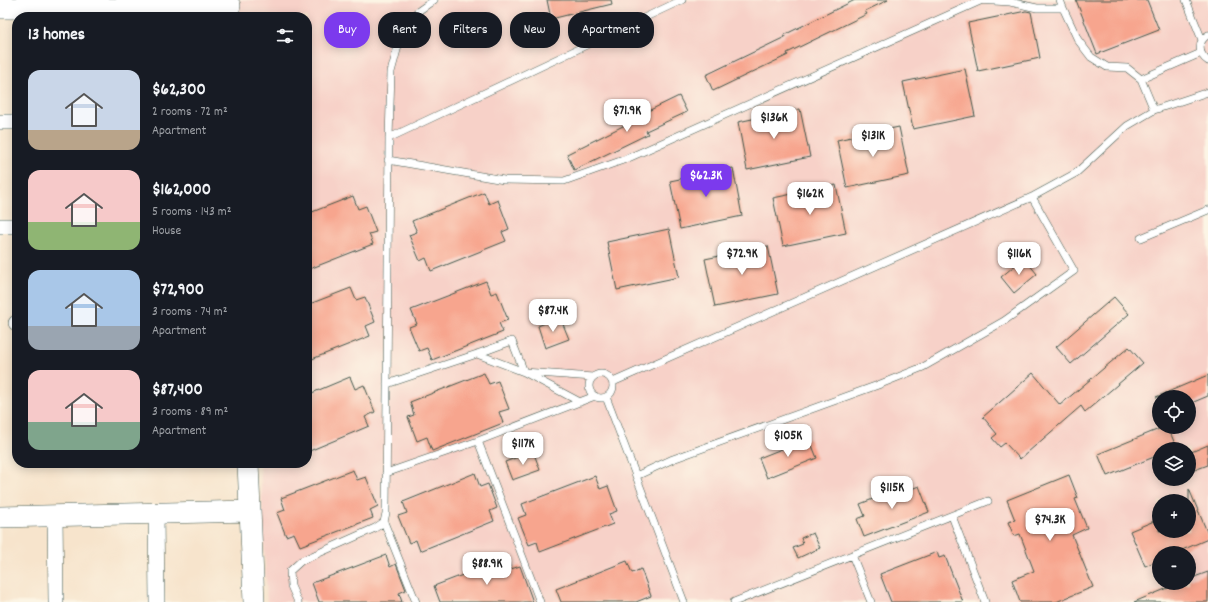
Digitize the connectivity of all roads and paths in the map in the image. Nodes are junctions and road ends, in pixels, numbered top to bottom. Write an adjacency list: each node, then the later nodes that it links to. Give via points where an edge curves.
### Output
1 (434, 0): 19 (lane, via 417,12 400,39 391,72)
2 (682, 0): 19 (lane)
3 (1060, 0): 8 (lane)
4 (1186, 0): 11 (lane)
5 (978, 1): 8 (lane, via 1010,2 1037,8); 20 (lane, via 626,159 564,181 504,180)
6 (0, 8): 9 (street)
7 (222, 8): 9 (street)
8 (1063, 8): 14 (lane, via 1078,40 1091,57 1107,67 1127,68)
9 (122, 9)
10 (1208, 35): 11 (lane)
11 (1202, 40): 12 (lane)
12 (1201, 53): 13 (lane); 14 (lane)
13 (1208, 61)
14 (1141, 79): 16 (lane)
15 (1208, 92): 16 (lane)
16 (1154, 110): 21 (lane, via 1126,126 1076,173)
17 (0, 122): 18 (street)
18 (12, 122)
19 (389, 138): 20 (lane)
20 (388, 160): 30 (lane)
21 (1032, 197): 29 (lane); 37 (lane, via 1074,271 1004,321 923,368 685,455)
22 (1208, 210): 25 (lane)
23 (0, 226): 24 (street)
24 (12, 226)
25 (1141, 238)
26 (478, 354): 27 (lane); 27 (lane, via 512,341); 30 (lane)
27 (524, 372): 28 (lane); 33 (lane)
28 (593, 377): 29 (lane, via 606,375); 31 (lane, via 589,386)
29 (613, 382): 32 (lane, via 612,391)
30 (387, 384): 36 (lane)
31 (595, 396): 32 (lane); 33 (lane)
32 (606, 397): 37 (lane)
33 (580, 402): 34 (lane)
34 (478, 441): 36 (lane); 51 (lane)
35 (248, 468): 39 (street)
36 (386, 473): 44 (lane)
37 (636, 476): 52 (lane)
38 (988, 501): 42 (lane)
39 (250, 511): 40 (street); 48 (street)
40 (156, 513): 41 (street); 47 (street)
41 (55, 515): 43 (street); 46 (street)
42 (952, 516): 45 (lane); 55 (lane)
43 (0, 517)
44 (384, 522): 49 (lane, via 301,560 290,571); 50 (lane)
45 (852, 555): 53 (lane); 54 (lane)
46 (56, 602)
47 (157, 602)
48 (254, 602)
49 (298, 602)
50 (416, 602)
51 (540, 602)
52 (684, 602)
53 (734, 602)
54 (871, 602)
55 (985, 602)

